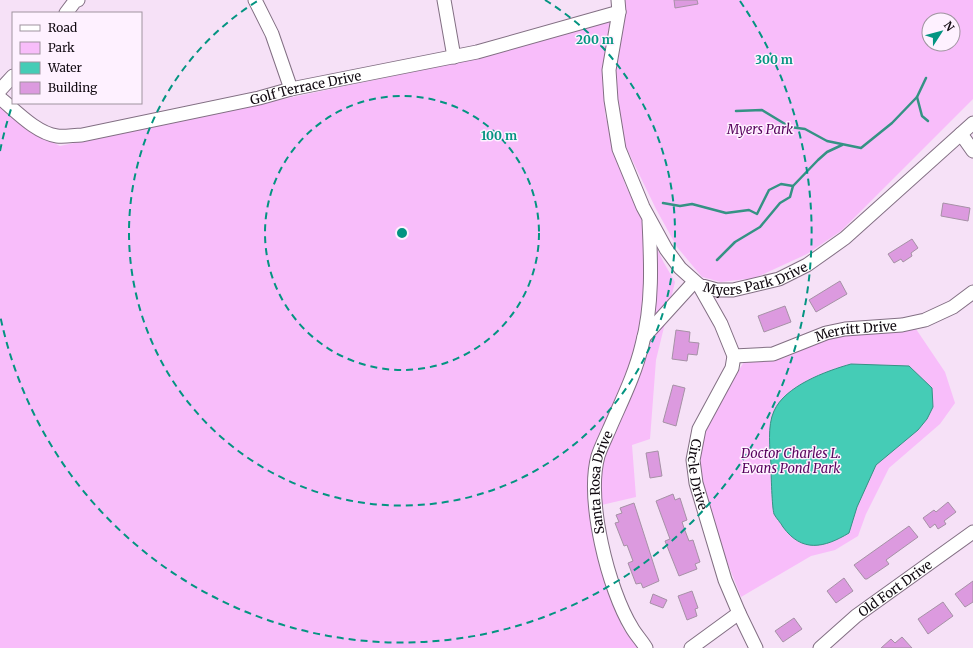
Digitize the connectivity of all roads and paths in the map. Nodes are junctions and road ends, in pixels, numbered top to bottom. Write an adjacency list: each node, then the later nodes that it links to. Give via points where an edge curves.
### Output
1 (74, 0): 5 (street)
2 (255, 0): 8 (street, via 272,34)
3 (444, 0): 6 (street)
4 (618, 6): 6 (street, Golf Terrace Drive); 14 (street, Myers Park Drive, via 610,70 611,100 619,149)
5 (67, 12)
6 (454, 57): 8 (street, Golf Terrace Drive)
7 (12, 77): 9 (street)
8 (291, 89): 10 (street, Golf Terrace Drive, via 82,135 62,136 37,127)
9 (0, 90)
10 (0, 98)
11 (973, 123): 12 (street, Myers Park Drive)
12 (961, 134): 13 (street); 15 (street, Myers Park Drive, via 845,238 822,256 791,274 733,290 717,290)
13 (973, 151)
14 (649, 218): 15 (street, Myers Park Drive, via 666,249 680,268); 17 (street, Santa Rosa Drive, via 650,280)
15 (696, 283): 17 (street, Santa Rosa Drive); 18 (street, via 724,330)
16 (973, 292): 18 (street, Merritt Drive, via 953,307 925,320 902,325 845,329 826,333 773,354)
17 (644, 338): 21 (street, Santa Rosa Drive, via 633,374 598,456 594,484 595,509 610,576 632,628)
18 (734, 356): 20 (street, Circle Drive, via 732,368 699,428 693,460 701,503 725,580)
19 (973, 532): 24 (street, Old Fort Drive, via 856,616)
20 (739, 613): 22 (street); 23 (street, Circle Drive)
21 (646, 648)
22 (691, 648)
23 (756, 648)
24 (820, 648)

